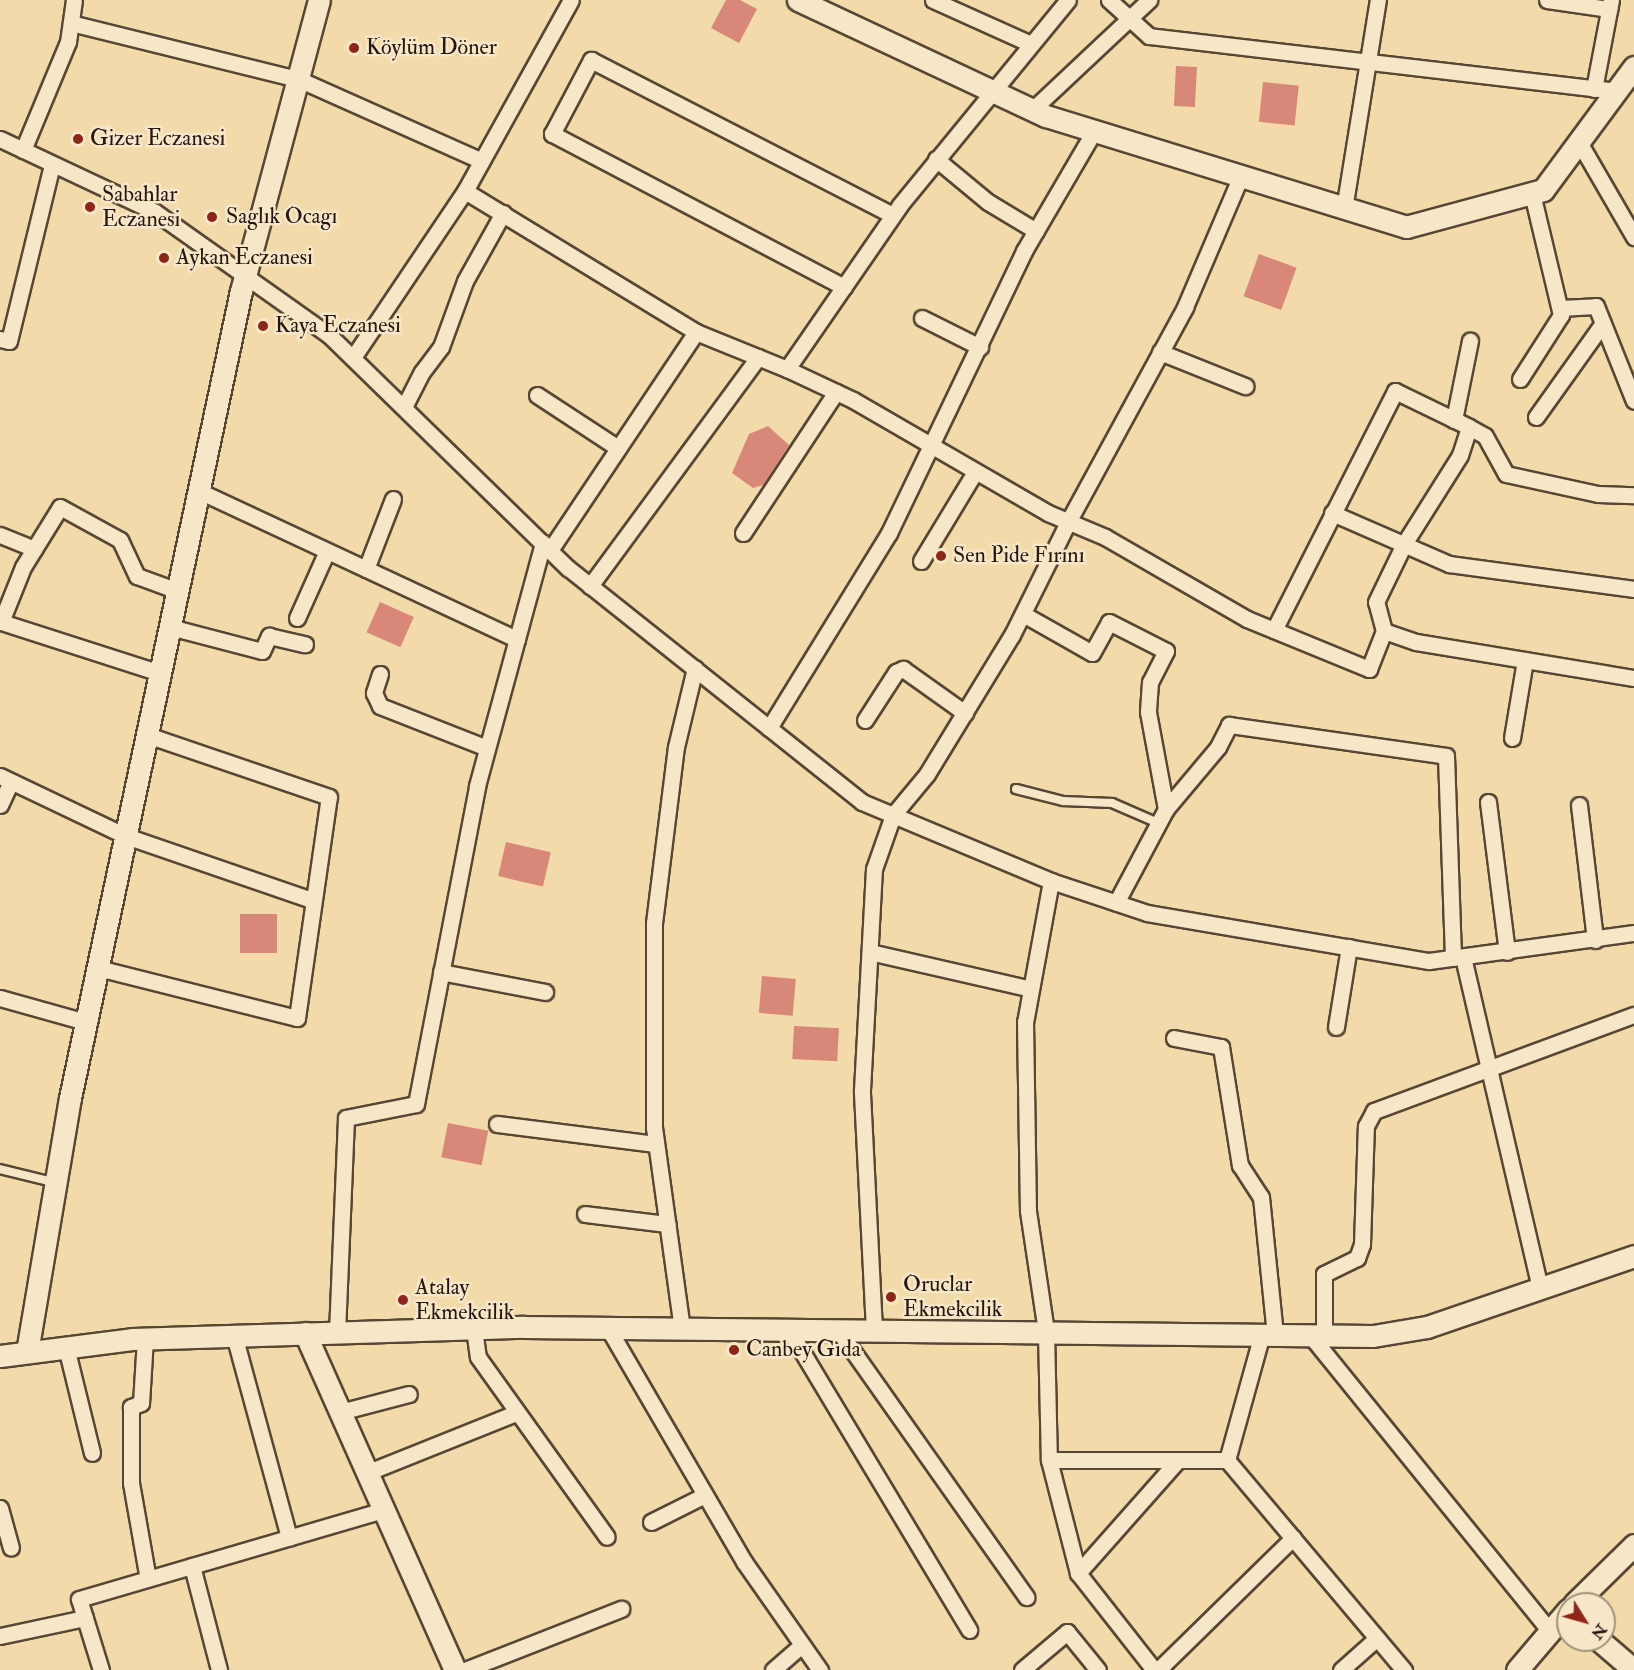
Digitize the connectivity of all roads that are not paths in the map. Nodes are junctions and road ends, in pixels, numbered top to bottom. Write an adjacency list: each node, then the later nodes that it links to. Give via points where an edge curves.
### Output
1 (74, 0): 13 (street)
2 (320, 0): 17 (main road)
3 (570, 0): 27 (street)
4 (798, 0): 19 (main road)
5 (933, 0): 14 (street)
6 (1068, 0): 14 (street)
7 (1109, 0): 12 (street)
8 (1149, 0): 12 (street)
9 (1378, 0): 15 (street)
10 (1547, 0): 11 (street)
11 (1610, 5): 18 (street)
12 (1129, 18): 15 (street, via 1149,36); 21 (street)
13 (70, 23): 17 (street); 25 (street, via 68,42)
14 (1031, 44): 19 (street)
15 (1368, 62): 18 (street); 32 (street)
16 (1634, 67): 20 (main road)
17 (298, 79): 27 (street); 37 (main road)
18 (1594, 89): 20 (street)
19 (991, 90): 21 (main road); 26 (street)
20 (1616, 91): 24 (main road)
21 (1032, 110): 22 (main road)
22 (1093, 133): 29 (main road); 35 (street)
23 (0, 139): 25 (street)
24 (1579, 142): 31 (main road, via 1543,190); 36 (street)
25 (23, 150): 28 (street)
26 (936, 159): 34 (street); 35 (street, via 988,202)
27 (482, 160): 30 (street)
28 (52, 164): 37 (street, via 154,212); 43 (street, via 9,341)
29 (1240, 178): 32 (main road); 46 (street)
30 (465, 191): 33 (street); 47 (street)
31 (1532, 193): 32 (main road, via 1406,227); 39 (street)
32 (1344, 209)
33 (503, 213): 42 (street); 55 (street, via 465,281 441,347 422,372)
34 (893, 215): 38 (street); 38 (street, via 591,60 552,134)
35 (1036, 231): 45 (street)
36 (1634, 237)
37 (245, 276): 47 (street); 62 (main road)
38 (844, 287): 49 (street)
39 (1560, 308): 41 (street, via 1596,306); 50 (street, via 1562,315)
40 (922, 318): 45 (street)
41 (1603, 323): 54 (street); 56 (street)
42 (696, 332): 48 (street); 59 (street)
43 (0, 339)
44 (1470, 341): 57 (street)
45 (980, 347): 60 (street)
46 (1160, 352): 51 (street); 66 (street)
47 (354, 356): 55 (street)
48 (758, 357): 49 (street); 75 (street)
49 (787, 369): 52 (street)
50 (1521, 379)
51 (1245, 386)
52 (836, 392): 60 (street); 67 (street)
53 (537, 395): 59 (street)
54 (1634, 401)
55 (404, 407): 70 (street)
56 (1536, 417)
57 (1454, 420): 58 (street); 65 (street, via 1395,391)
58 (1469, 427): 63 (street, via 1485,436 1506,474 1598,494); 69 (street, via 1460,455)
59 (618, 448): 70 (street)
60 (934, 448): 61 (street); 92 (street, via 889,533)
61 (975, 472): 66 (street); 73 (street)
62 (199, 491): 72 (street); 77 (main road)
63 (1634, 495)
64 (393, 500): 74 (street)
65 (1332, 513): 69 (street); 81 (street)
66 (1068, 522): 78 (street); 81 (street, via 1105,537)
67 (743, 533)
68 (0, 535): 71 (street)
69 (1404, 544): 76 (street, via 1449,564); 82 (street, via 1376,602)
70 (546, 546): 75 (street); 83 (street)
71 (34, 549): 77 (street, via 60,507 120,540 137,576); 87 (street, via 1,622)
72 (327, 551): 74 (street); 79 (street)
73 (921, 561)
74 (366, 569): 83 (street)
75 (590, 586): 86 (street)
76 (1634, 589)
77 (178, 591): 80 (main road)
78 (1023, 614): 90 (street); 101 (street, via 1092,653 1109,622 1166,651 1150,682 1148,712)
79 (297, 618)
80 (170, 627): 84 (street, via 262,651 269,636); 87 (main road)
81 (1274, 630): 82 (street, via 1369,669)
82 (1384, 631): 85 (street, via 1416,642)
83 (517, 639): 95 (street)
84 (305, 644)
85 (1525, 660): 89 (street); 94 (street)
86 (695, 668): 92 (street); 125 (street, via 676,747 654,923)
87 (160, 673): 93 (main road)
88 (380, 674): 95 (street, via 374,693 380,706)
89 (1634, 678)
90 (965, 713): 91 (street, via 903,669 896,672); 102 (street, via 927,774)
91 (865, 720)
92 (769, 728): 102 (street, via 862,802)
93 (147, 735): 104 (main road); 106 (street, via 329,797)
94 (1512, 738)
95 (487, 748): 115 (street)
96 (5, 778): 99 (street); 104 (street)
97 (1016, 789): 103 (lane, via 1063,801 1112,803)
98 (1488, 802): 112 (street)
99 (0, 805)
100 (1579, 805): 109 (street)
101 (1166, 808): 103 (street); 113 (street, via 1218,747 1229,724 1446,756)
102 (893, 815): 105 (street); 111 (street, via 874,869)
103 (1158, 823): 107 (street)
104 (126, 836): 106 (street); 114 (main road)
105 (1051, 881): 107 (street); 116 (street)
106 (312, 900): 114 (street, via 297,1018)
107 (1116, 903): 110 (street, via 1147,914)
108 (1634, 933): 109 (street)
109 (1595, 940): 112 (street)
110 (1349, 947): 113 (street, via 1429,961); 121 (street)
111 (870, 952): 116 (street); 137 (street, via 862,1090)
112 (1507, 952): 113 (street)
113 (1458, 958): 123 (street)
114 (98, 968): 120 (main road)
115 (441, 972): 117 (street); 139 (street, via 416,1104 346,1118)
116 (1031, 989): 138 (street, via 1024,1022 1028,1211)
117 (545, 992)
118 (0, 998): 120 (street)
119 (1634, 1015): 123 (street)
120 (86, 1022): 127 (main road)
121 (1336, 1027)
122 (1174, 1038): 141 (street, via 1221,1047 1240,1165 1261,1197)
123 (1488, 1066): 131 (street); 143 (street, via 1374,1111 1366,1126 1362,1244 1357,1258 1324,1274)
124 (497, 1124): 125 (street)
125 (656, 1144): 129 (street)
126 (0, 1169): 127 (lane)
127 (54, 1182): 146 (main road)
128 (585, 1214): 129 (street)
129 (667, 1224): 134 (street)
130 (1634, 1256): 131 (main road)
131 (1539, 1288): 143 (main road, via 1427,1327 1373,1336)
132 (608, 1328): 133 (main road); 134 (main road); 156 (street)
133 (474, 1329): 139 (main road); 150 (street, via 478,1357)
134 (681, 1329): 135 (main road)
135 (789, 1330): 136 (main road); 173 (street)
136 (838, 1330): 137 (main road); 169 (street)
137 (873, 1330): 138 (main road)
138 (1046, 1332): 141 (main road); 154 (street)
139 (337, 1333): 140 (main road)
140 (305, 1334): 142 (main road); 149 (main road)
141 (1268, 1334): 143 (main road); 153 (street)
142 (234, 1335): 144 (main road); 161 (street)
143 (1317, 1335): 174 (street)
144 (145, 1338): 145 (main road); 167 (street, via 141,1404 131,1407 131,1483)
145 (66, 1347): 146 (main road); 151 (street)
146 (27, 1352): 147 (main road)
147 (0, 1356)
148 (409, 1394): 149 (street)
149 (340, 1412): 155 (main road)
150 (516, 1413): 155 (street); 160 (street)
151 (92, 1453)
152 (1178, 1460): 153 (street); 154 (street); 166 (street)
153 (1227, 1460): 162 (street)
154 (1049, 1461): 166 (street)
155 (366, 1473): 158 (main road)
156 (705, 1495): 159 (street); 177 (street)
157 (0, 1508): 164 (street)
158 (384, 1510): 161 (street); 181 (main road)
159 (651, 1521)
160 (607, 1537)
161 (289, 1538): 165 (street)
162 (1293, 1538): 176 (street); 187 (street)
163 (1634, 1545): 168 (main road)
164 (11, 1548)
165 (192, 1566): 167 (street); 180 (street)
166 (1078, 1573): 187 (street)
167 (148, 1579): 171 (street, via 79,1599)
168 (1587, 1592)
169 (1026, 1598)
170 (621, 1609): 182 (street)
171 (85, 1618): 175 (street); 179 (street)
172 (1556, 1624): 174 (main road)
173 (969, 1630)
174 (1550, 1631): 190 (main road)
175 (0, 1636)
176 (1377, 1638): 188 (street); 189 (street)
177 (802, 1645): 183 (street); 184 (street)
178 (1613, 1652): 191 (main road)
179 (101, 1670)
180 (219, 1670)
181 (455, 1670)
182 (465, 1670)
183 (773, 1670)
184 (820, 1670)
185 (1022, 1670): 186 (street, via 1067,1632)
186 (1098, 1670)
187 (1156, 1670)
188 (1341, 1670)
189 (1404, 1670)
190 (1516, 1670)
191 (1634, 1670)

